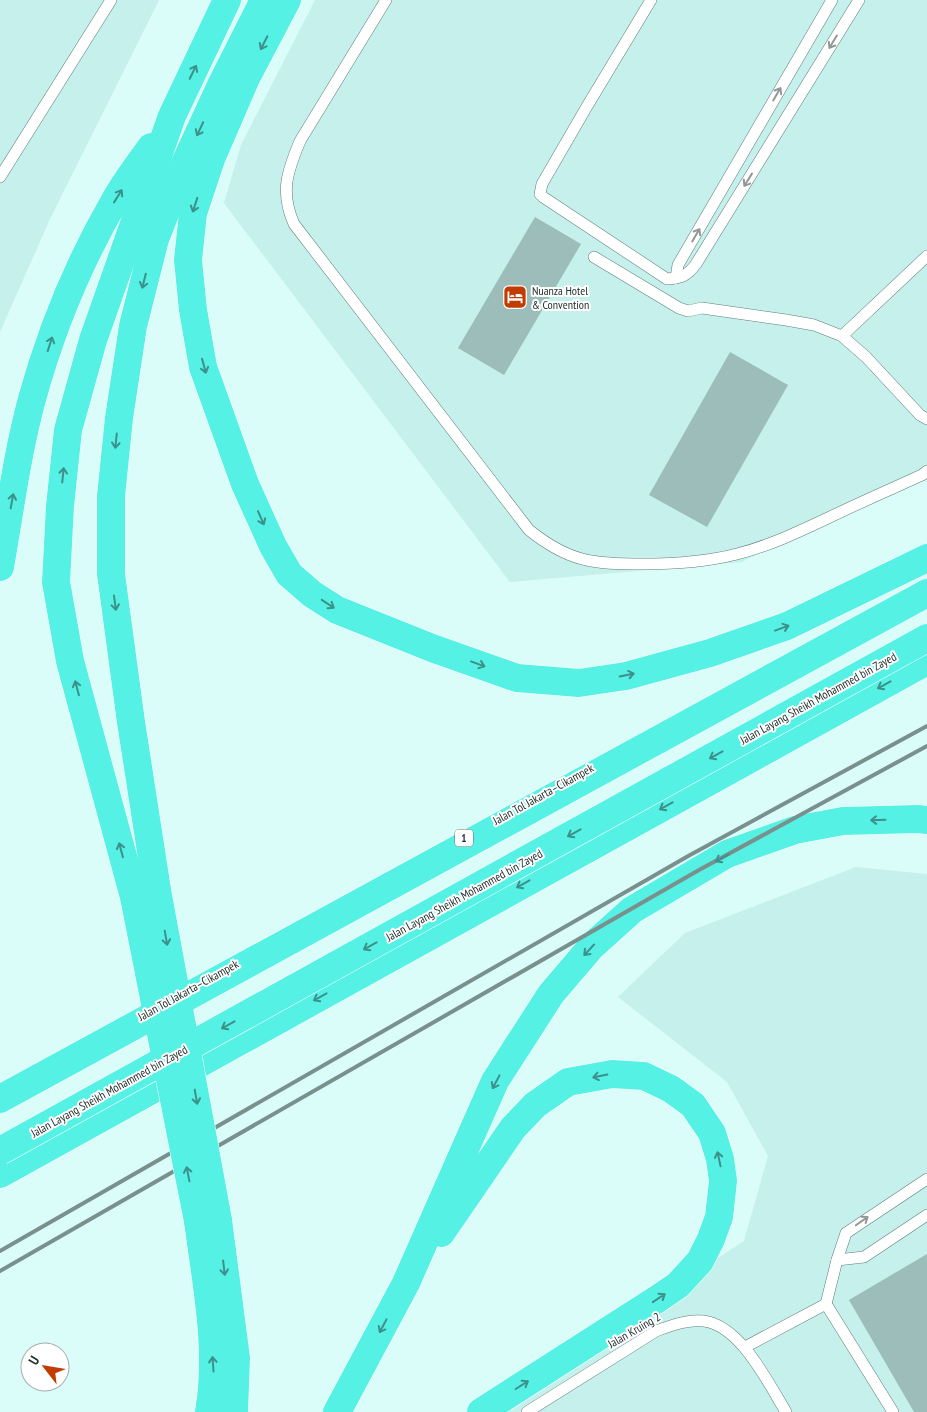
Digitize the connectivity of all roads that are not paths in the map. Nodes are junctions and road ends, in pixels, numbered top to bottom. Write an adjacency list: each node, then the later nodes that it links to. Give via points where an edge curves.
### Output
1 (111, 0): 12 (lane)
2 (227, 0): 11 (highway, one-way to 2)
3 (264, 0): 26 (highway, one-way to 26, via 189,154 155,239 133,326 119,418 111,496 111,574 132,722)
4 (287, 0): 19 (highway, one-way to 19, via 246,78 211,159 192,213 188,260 203,367 245,484 289,574 337,610 432,648 517,678 579,683 626,676 700,656 788,626)
5 (386, 0): 18 (lane, via 300,141 290,164 287,208 294,224 529,530 548,546 571,557 606,564 670,564 705,560 781,540)
6 (651, 0): 15 (lane, via 542,184 540,194 652,270 667,279)
7 (832, 0): 9 (lane)
8 (859, 0): 10 (lane, one-way to 10)
9 (796, 61): 10 (lane); 15 (lane, one-way to 9, via 678,264)
10 (814, 74): 15 (lane, one-way to 15, via 696,264 689,274)
11 (172, 116): 20 (highway, one-way to 11, via 32,399 57,323 86,253 116,199); 26 (highway, one-way to 11, via 70,661 56,582 68,430 93,340)
12 (0, 176)
13 (927, 256): 16 (lane)
14 (594, 257): 16 (lane, via 678,308 688,311 702,308 786,320 814,325)
15 (676, 278)
16 (842, 336): 17 (lane)
17 (927, 419)
18 (927, 471)
19 (927, 558)
20 (0, 566)
21 (927, 579): 27 (highway, Jalan Tol Jakarta–Cikampek / 1, via 916,588)
22 (927, 593): 28 (highway, 1, bridge)
23 (927, 638): 29 (highway, Jalan Layang Sheikh Mohammed bin Zayed, one-way to 29, bridge)
24 (927, 661): 30 (highway, one-way to 30)
25 (927, 820): 35 (highway, one-way to 35, via 843,822 795,830 728,854 632,910 592,946 550,994 495,1081)
26 (146, 893): 33 (highway, bridge)
27 (0, 1094)
28 (0, 1099)
29 (0, 1151)
30 (0, 1174)
31 (927, 1178): 34 (lane, one-way to 31, via 846,1233)
32 (927, 1215): 34 (lane, via 864,1257)
33 (208, 1221): 38 (highway, one-way to 33, via 214,1374); 39 (highway, one-way to 39, via 236,1358)
34 (837, 1260): 36 (lane)
35 (406, 1283): 40 (highway, one-way to 40); 41 (highway, one-way to 35, via 660,1298 678,1285 700,1261 719,1217 723,1181 712,1133 693,1105 671,1089 644,1076 612,1074 568,1082 535,1105 513,1128)
36 (826, 1304): 37 (lane); 44 (lane)
37 (745, 1347): 42 (lane, Jalan Kruing 2, via 709,1322 676,1323 656,1331); 43 (lane, Jalan Kruing 2)
38 (209, 1412)
39 (234, 1412)
40 (337, 1412)
41 (481, 1412)
42 (527, 1412)
43 (786, 1412)
44 (893, 1412)

